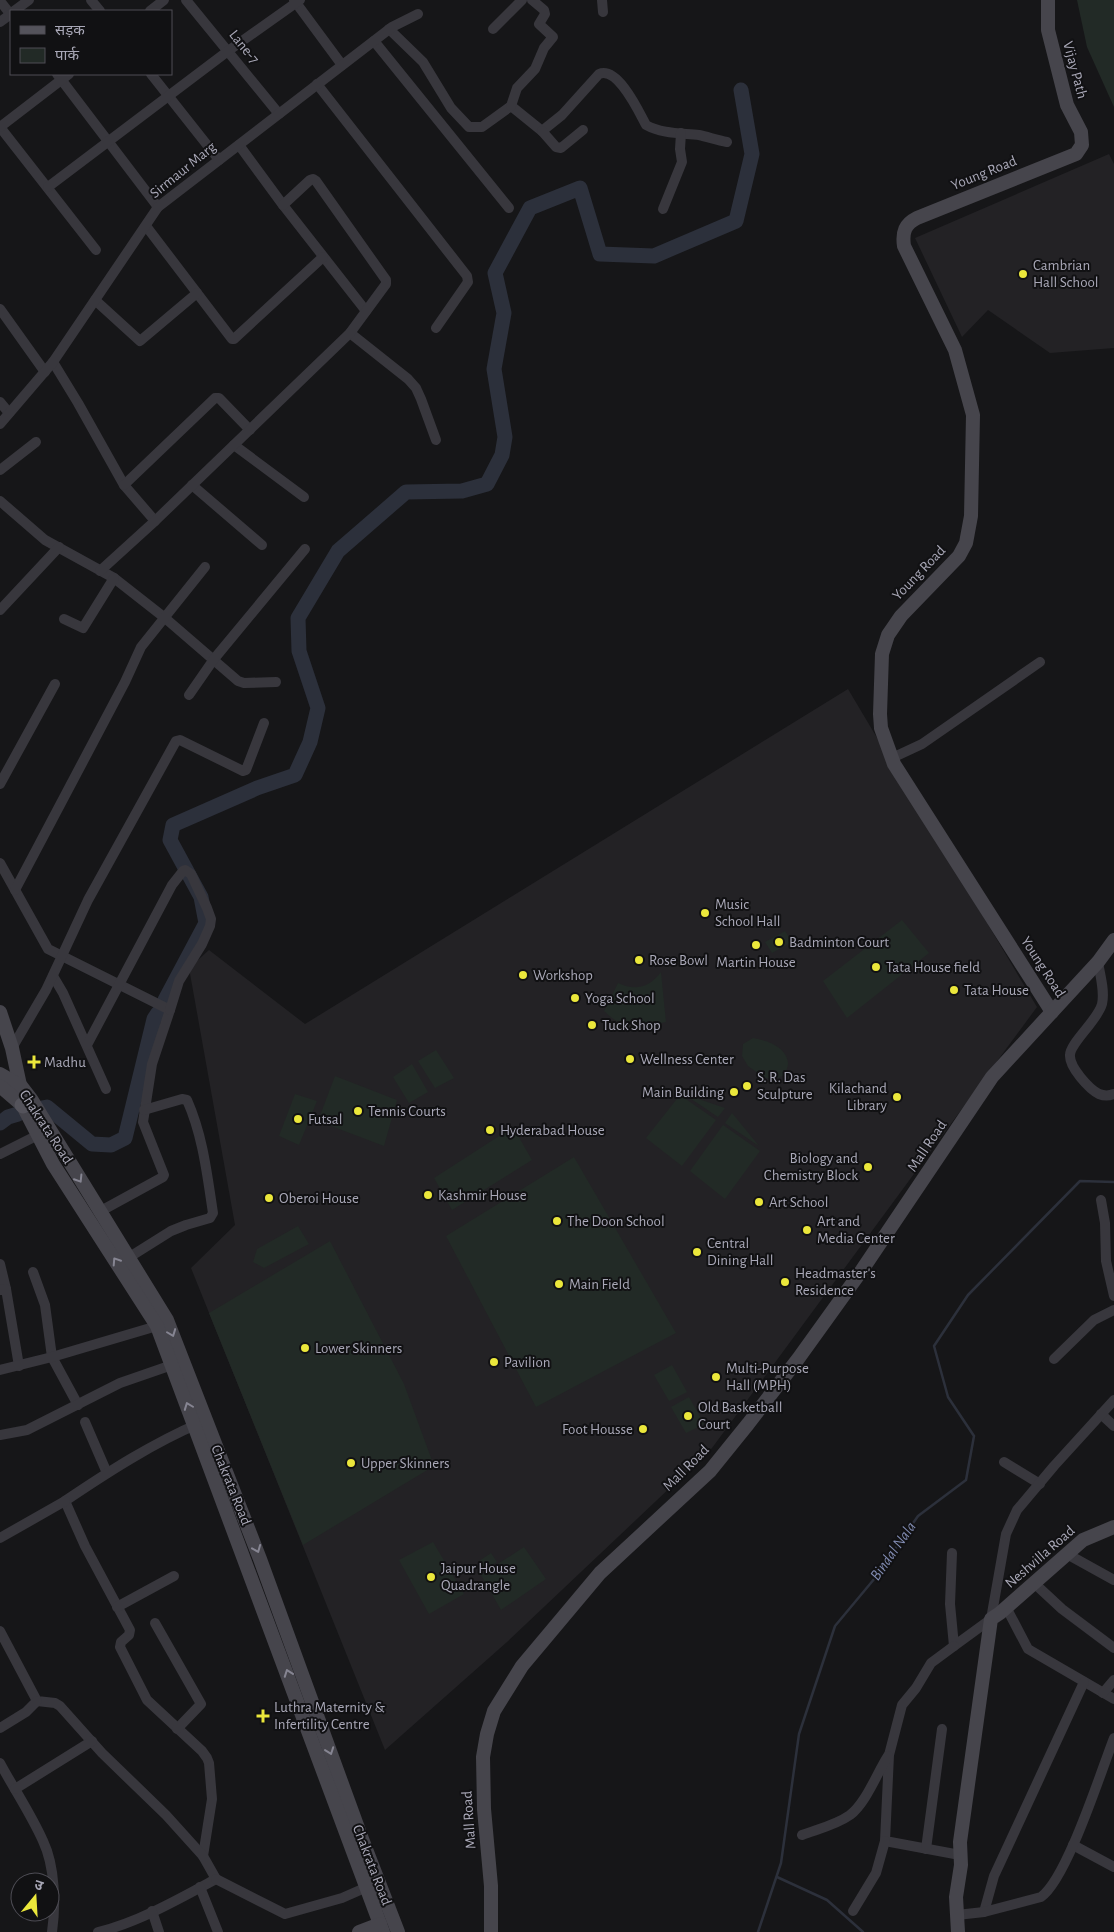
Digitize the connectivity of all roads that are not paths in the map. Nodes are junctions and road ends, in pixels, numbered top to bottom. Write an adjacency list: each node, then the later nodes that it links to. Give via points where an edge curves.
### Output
1 (29, 0): 11 (street)
2 (91, 0): 12 (street)
3 (164, 0): 13 (street)
4 (186, 0): 20 (street, Lane-7)
5 (522, 0): 18 (street)
6 (532, 0): 26 (street, via 544,10 539,24 553,37 535,69 517,88)
7 (602, 0): 15 (street)
8 (1048, 0): 35 (street, Vijay Path, via 1048,30 1067,105 1081,132)
9 (0, 1): 14 (street)
10 (297, 1): 20 (street); 21 (street)
11 (17, 10)
12 (99, 10)
13 (151, 10)
14 (10, 12)
15 (603, 12)
16 (418, 14): 17 (street, Sirmaur Marg)
17 (391, 28): 19 (street, Sirmaur Marg); 26 (street, via 423,62 451,108 469,127 482,126)
18 (493, 30)
19 (374, 41): 21 (street, Sirmaur Marg); 40 (street)
20 (228, 52): 25 (street); 27 (street, Lane-7)
21 (342, 65): 24 (street, Sirmaur Marg)
22 (152, 75): 25 (street)
23 (62, 76): 28 (street); 32 (street)
24 (317, 84): 27 (street, Sirmaur Marg); 49 (street, via 467,276 468,282)
25 (170, 97): 32 (street); 36 (street)
26 (511, 106): 30 (street)
27 (279, 114): 34 (street, Sirmaur Marg)
28 (0, 127): 37 (street)
29 (583, 130): 30 (street, via 561,148 556,147)
30 (542, 131): 31 (street, via 603,72 628,92 646,125)
31 (681, 133): 33 (street); 41 (street, via 682,162)
32 (109, 142): 37 (street); 39 (street)
33 (726, 142)
34 (239, 145): 36 (street, Sirmaur Marg); 38 (street)
35 (1082, 145): 81 (street, Young Road, via 1076,154 917,218 903,231 904,246 955,350 973,415 972,516 966,543 959,556 901,616 888,635 882,654 880,714 881,728)
36 (219, 160): 39 (street, Sirmaur Marg)
37 (48, 188): 43 (street)
38 (283, 206): 44 (street); 48 (street, via 310,180 316,181 386,280)
39 (158, 207): 42 (street, Sirmaur Marg)
40 (510, 208)
41 (663, 209)
42 (146, 226): 45 (street); 46 (street, Sirmaur Marg)
43 (96, 250)
44 (323, 257): 45 (street, via 234,339); 48 (street)
45 (197, 293): 46 (street, via 140,341)
46 (95, 300): 51 (street, Sirmaur Marg)
47 (0, 309): 52 (street)
48 (366, 311): 50 (street)
49 (436, 328)
50 (350, 333): 56 (street); 57 (street, via 416,388)
51 (53, 362): 52 (street, Sirmaur Marg); 61 (street)
52 (45, 372): 54 (street, Sirmaur Marg)
53 (0, 402): 54 (street)
54 (9, 413): 55 (street, Sirmaur Marg)
55 (0, 424)
56 (250, 430): 59 (street); 61 (street, via 219,398 215,398)
57 (436, 440)
58 (36, 442): 60 (street)
59 (234, 445): 62 (street); 63 (street)
60 (0, 470)
61 (124, 485): 65 (street)
62 (192, 485): 65 (street); 66 (street)
63 (304, 497)
64 (0, 501): 67 (street, via 45,540)
65 (155, 521): 70 (street)
66 (262, 545)
67 (58, 547): 70 (street); 72 (street)
68 (305, 549): 75 (street)
69 (205, 566): 73 (street)
70 (100, 571): 71 (street)
71 (114, 578): 73 (street); 74 (street, via 83,628)
72 (0, 610)
73 (165, 618): 75 (street); 84 (street, via 139,651)
74 (64, 619)
75 (214, 660): 77 (street, via 241,682); 79 (street)
76 (1040, 662): 81 (street, via 922,744)
77 (276, 682)
78 (55, 684): 82 (street)
79 (188, 695)
80 (264, 723): 86 (street, via 243,771 180,740 176,741 88,900)
81 (892, 758): 92 (street, Young Road)
82 (0, 784)
83 (0, 863): 84 (street)
84 (16, 890): 86 (street, via 48,949)
85 (1114, 940): 87 (street, Mall Road)
86 (63, 956): 88 (street); 89 (street)
87 (1098, 962): 92 (street, Mall Road); 99 (street, via 1102,1004 1070,1055 1080,1078 1098,1094)
88 (53, 976): 93 (street); 94 (street)
89 (118, 985): 90 (street); 90 (street, via 172,885 183,871 189,873 209,913 210,926 179,981); 93 (street)
90 (170, 1010): 101 (street, via 152,1064)
91 (0, 1012): 94 (street)
92 (1052, 1012): 177 (street, Mall Road, via 992,1077 862,1270 748,1424 710,1470 600,1573 522,1666 494,1711 483,1757)
93 (87, 1045): 98 (street)
94 (12, 1048): 97 (street)
95 (0, 1074): 97 (street, Chakrata Road)
96 (0, 1086): 100 (street, Chakrata Road)
97 (21, 1086): 100 (street); 102 (street, Chakrata Road)
98 (106, 1089)
99 (1114, 1094)
100 (23, 1106): 102 (street, Chakrata Road)
101 (144, 1110): 105 (street, via 144,1129 163,1177); 106 (street, via 187,1100 202,1144 213,1212 210,1218 171,1231)
102 (44, 1132): 103 (street); 105 (street, Chakrata Road, one-way to 105); 112 (street, Chakrata Road, one-way to 102, via 53,1164)
103 (0, 1154)
104 (1101, 1200): 110 (street, via 1106,1261)
105 (100, 1212): 106 (street, Chakrata Road)
106 (128, 1258): 122 (street, Chakrata Road, one-way to 122, via 167,1320)
107 (0, 1264): 109 (street)
108 (33, 1272): 113 (street, via 45,1305)
109 (3, 1290): 116 (street)
110 (1114, 1296)
111 (1114, 1310): 114 (street, via 1094,1320)
112 (158, 1326): 113 (street); 115 (street, Chakrata Road)
113 (52, 1358): 116 (street); 119 (street)
114 (1054, 1360)
115 (172, 1365): 119 (street, via 120,1383); 122 (street, Chakrata Road, one-way to 115)
116 (19, 1366): 117 (street)
117 (0, 1370)
118 (1114, 1400): 120 (street)
119 (78, 1405): 124 (street, via 27,1430)
120 (1101, 1414): 123 (street); 127 (street)
121 (85, 1422): 126 (street)
122 (201, 1423): 126 (street); 164 (street, Chakrata Road, one-way to 122); 176 (street, Chakrata Road, one-way to 176, via 260,1559)
123 (1114, 1426)
124 (0, 1435)
125 (1004, 1462): 127 (street)
126 (108, 1473): 128 (street)
127 (1040, 1484): 138 (street, via 1017,1510 1008,1528)
128 (65, 1501): 130 (street); 136 (street)
129 (1114, 1527): 132 (street, Neshvilla Road, via 1089,1536)
130 (0, 1538)
131 (952, 1553): 141 (street, via 950,1604)
132 (1067, 1554): 134 (street); 135 (street, Neshvilla Road)
133 (174, 1576): 136 (street)
134 (1114, 1580)
135 (1034, 1583): 137 (street, Neshvilla Road); 142 (street, via 1062,1609)
136 (117, 1607): 149 (street, via 130,1633 120,1647 143,1694)
137 (1006, 1608): 138 (street, Neshvilla Road); 144 (street, via 1028,1649)
138 (991, 1619): 141 (street); 160 (street)
139 (155, 1623): 149 (street, via 201,1704)
140 (0, 1631): 147 (street)
141 (954, 1646): 153 (street, via 931,1663 905,1700)
142 (1114, 1648)
143 (1114, 1680): 145 (street)
144 (1084, 1682): 145 (street); 168 (street, via 994,1876)
145 (1103, 1693): 146 (street)
146 (1114, 1699)
147 (37, 1701): 148 (street); 151 (street, via 60,1706)
148 (0, 1728)
149 (178, 1729): 161 (street, via 202,1751 209,1763 212,1799)
150 (942, 1729): 159 (street)
151 (92, 1741): 155 (street); 161 (street)
152 (1113, 1744): 158 (street)
153 (889, 1755): 156 (street, via 851,1815); 157 (street)
154 (0, 1763): 155 (street)
155 (15, 1789): 171 (street, via 44,1842 50,1865 55,1912)
156 (802, 1834)
157 (885, 1841): 159 (street); 167 (street, via 876,1873)
158 (1073, 1845): 162 (street); 168 (street, via 1044,1896)
159 (926, 1849): 160 (street)
160 (960, 1855): 169 (street)
161 (204, 1856): 163 (street)
162 (1114, 1867)
163 (216, 1879): 164 (street, via 285,1914 342,1898); 165 (street)
164 (367, 1887): 170 (street, Chakrata Road)
165 (200, 1888): 166 (street); 174 (street)
166 (152, 1911): 172 (street); 173 (street)
167 (853, 1911)
168 (984, 1912): 169 (street)
169 (957, 1914): 178 (street)
170 (382, 1928): 175 (street)
171 (52, 1932)
172 (98, 1932)
173 (160, 1932)
174 (218, 1932)
175 (359, 1932)
176 (398, 1932)
177 (491, 1932)
178 (958, 1932)

